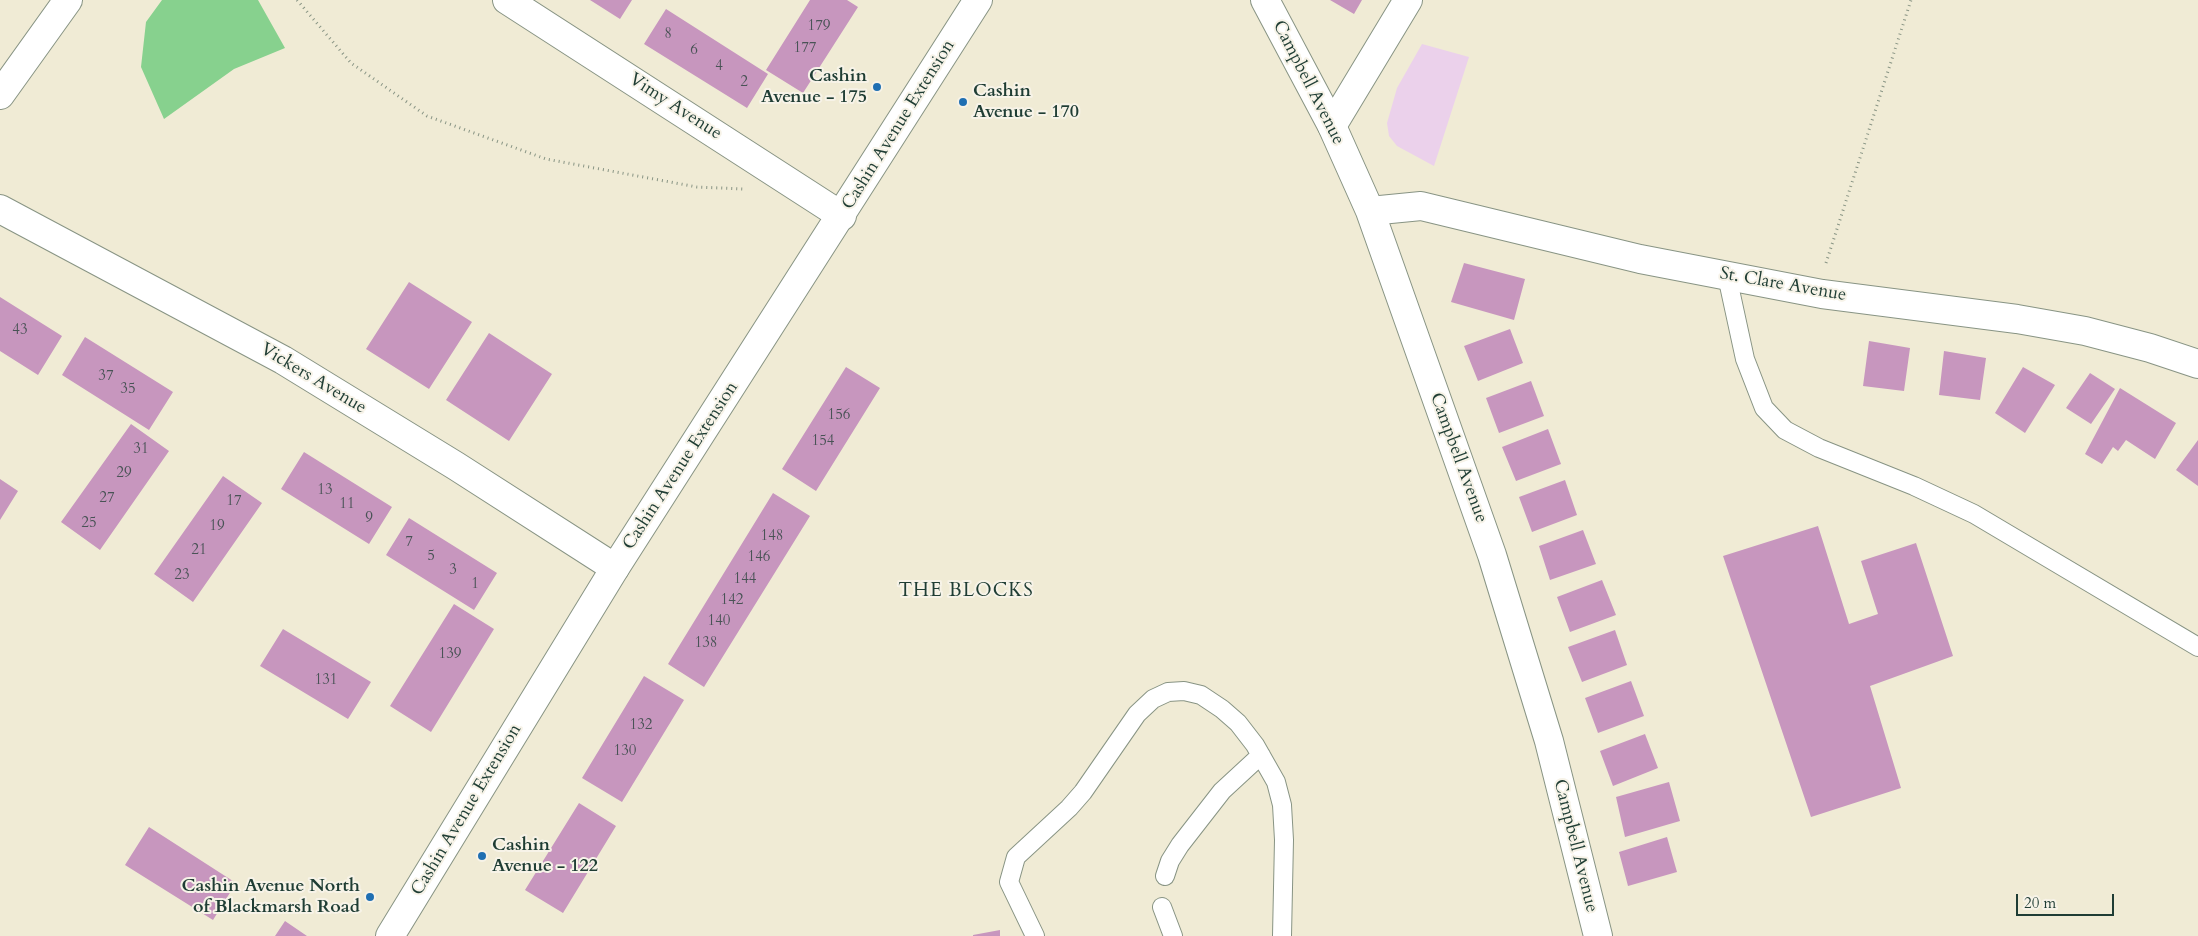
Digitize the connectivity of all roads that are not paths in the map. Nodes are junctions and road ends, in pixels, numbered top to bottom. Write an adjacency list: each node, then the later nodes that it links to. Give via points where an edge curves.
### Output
1 (68, 0): 6 (street)
2 (507, 0): 10 (street, Vimy Avenue)
3 (978, 0): 10 (street, Cashin Avenue Extension)
4 (1266, 0): 7 (street, Campbell Avenue)
5 (1408, 0): 7 (street)
6 (0, 95)
7 (1332, 126): 9 (street, Campbell Avenue)
8 (0, 208): 13 (street, Vickers Avenue, via 283,360)
9 (1370, 211): 11 (street, St. Clare Avenue, via 1421,206 1640,259); 22 (street, Campbell Avenue, via 1492,555 1549,741)
10 (842, 216): 13 (street, Cashin Avenue Extension)
11 (1727, 276): 12 (street, St. Clare Avenue, via 1822,294 2017,318 2150,348); 14 (lane, via 1745,359 1764,408 1785,430 1819,448 1974,514)
12 (2198, 364)
13 (615, 568): 18 (street, Cashin Avenue Extension)
14 (2198, 647)
15 (1261, 755): 16 (lane, via 1222,791 1170,860); 19 (lane, via 1238,723 1201,695 1184,691 1168,692 1153,698 1136,714 1083,792 1016,857 1008,882); 21 (lane, via 1276,782 1282,805)
16 (1164, 876)
17 (1162, 907): 20 (lane)
18 (390, 936)
19 (1035, 936)
20 (1173, 936)
21 (1282, 936)
22 (1598, 936)

